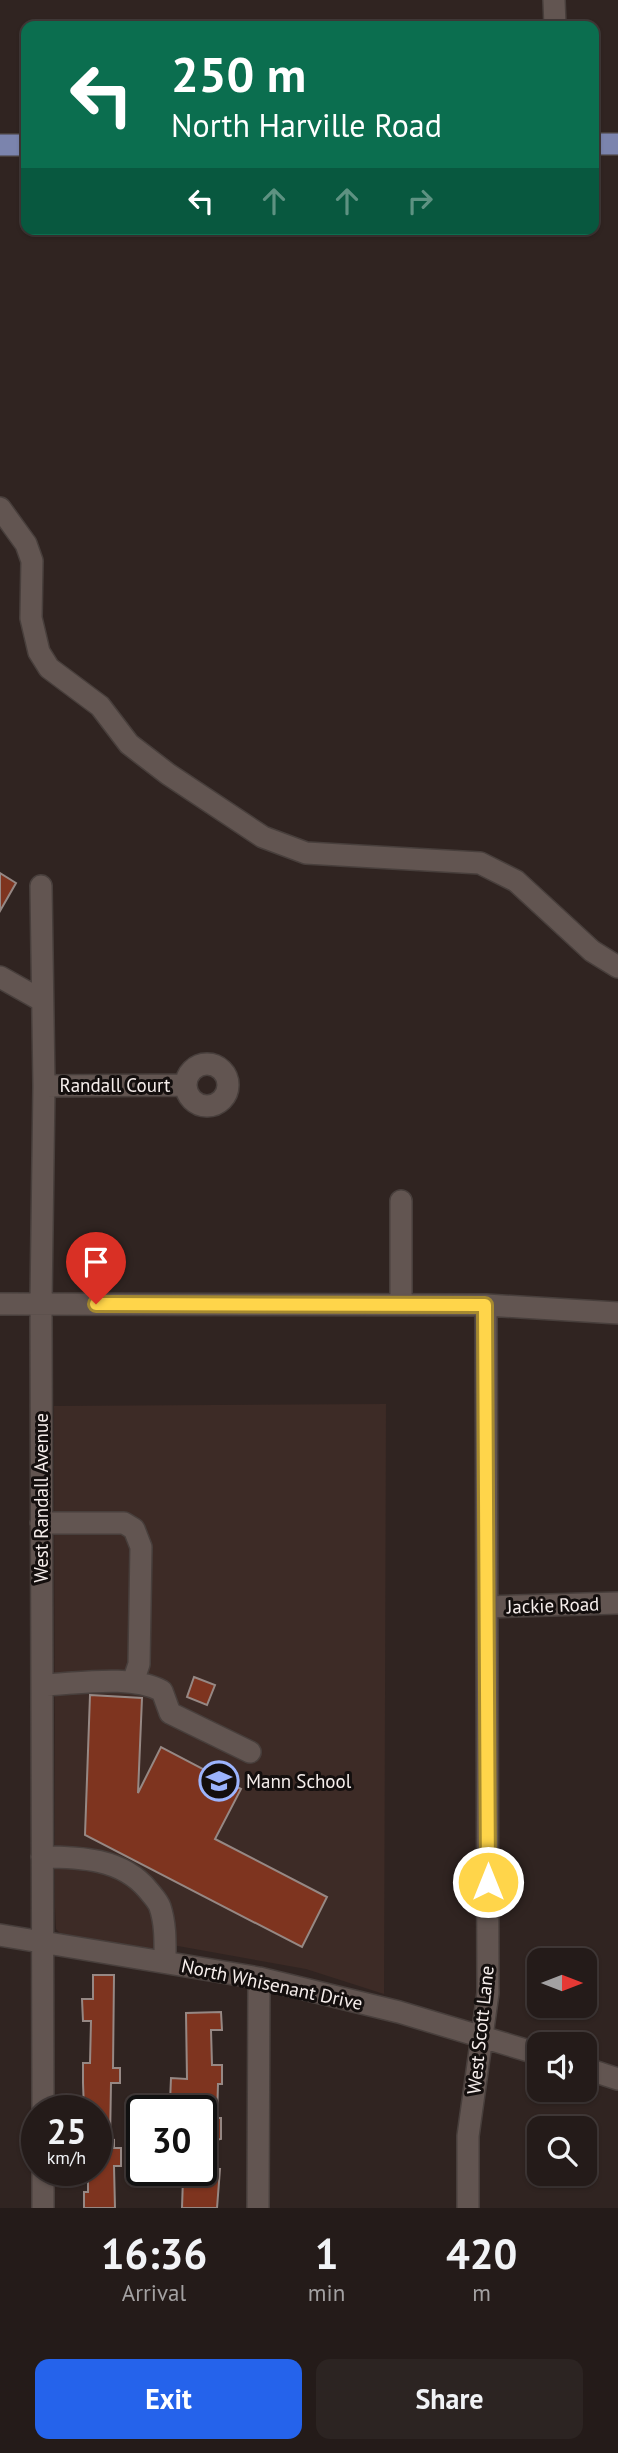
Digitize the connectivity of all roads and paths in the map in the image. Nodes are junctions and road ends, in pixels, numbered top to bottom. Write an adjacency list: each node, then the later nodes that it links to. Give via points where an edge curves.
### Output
1 (554, 0): 2 (street)
2 (555, 21)
3 (0, 145): 4 (main road)
4 (21, 145)
5 (599, 145): 6 (main road)
6 (618, 145)
7 (0, 508): 9 (street, via 26,544 32,561 31,618 38,652 49,668 100,706 129,744 168,774 262,837 306,853 480,863 516,881 592,951)
8 (41, 886): 11 (street, West Randall Avenue)
9 (618, 967)
10 (0, 977): 11 (street)
11 (41, 1000): 13 (street, West Randall Avenue)
12 (186, 1085): 13 (street, Randall Court)
13 (44, 1086): 16 (street, West Randall Avenue)
14 (401, 1201): 17 (street)
15 (0, 1304): 16 (street)
16 (41, 1304): 17 (street); 20 (street, West Randall Avenue)
17 (401, 1305): 18 (street)
18 (485, 1305): 19 (street); 22 (street, West Scott Lane)
19 (618, 1313)
20 (41, 1523): 23 (street, via 124,1523 134,1529 141,1560 139,1664); 24 (street, West Randall Avenue)
21 (618, 1603): 22 (street, Jackie Road)
22 (487, 1607): 31 (street, West Scott Lane, via 488,1993)
23 (133, 1682): 24 (street); 25 (street, via 162,1691 170,1713)
24 (42, 1685): 26 (street, West Randall Avenue)
25 (250, 1752)
26 (42, 1857): 28 (street, West Randall Avenue); 29 (street, via 109,1863 140,1880 160,1905)
27 (0, 1935): 28 (street, North Whisenant Drive)
28 (43, 1941): 29 (street, North Whisenant Drive); 35 (street, West Randall Avenue)
29 (165, 1962): 30 (street, North Whisenant Drive)
30 (260, 1978): 31 (street, North Whisenant Drive, via 399,2012); 38 (street)
31 (483, 2039): 32 (street, North Whisenant Drive); 39 (street, West Scott Lane, via 468,2136)
32 (527, 2051)
33 (597, 2072): 34 (street)
34 (618, 2079)
35 (43, 2095)
36 (43, 2186): 37 (street)
37 (43, 2208)
38 (258, 2208)
39 (468, 2208)

